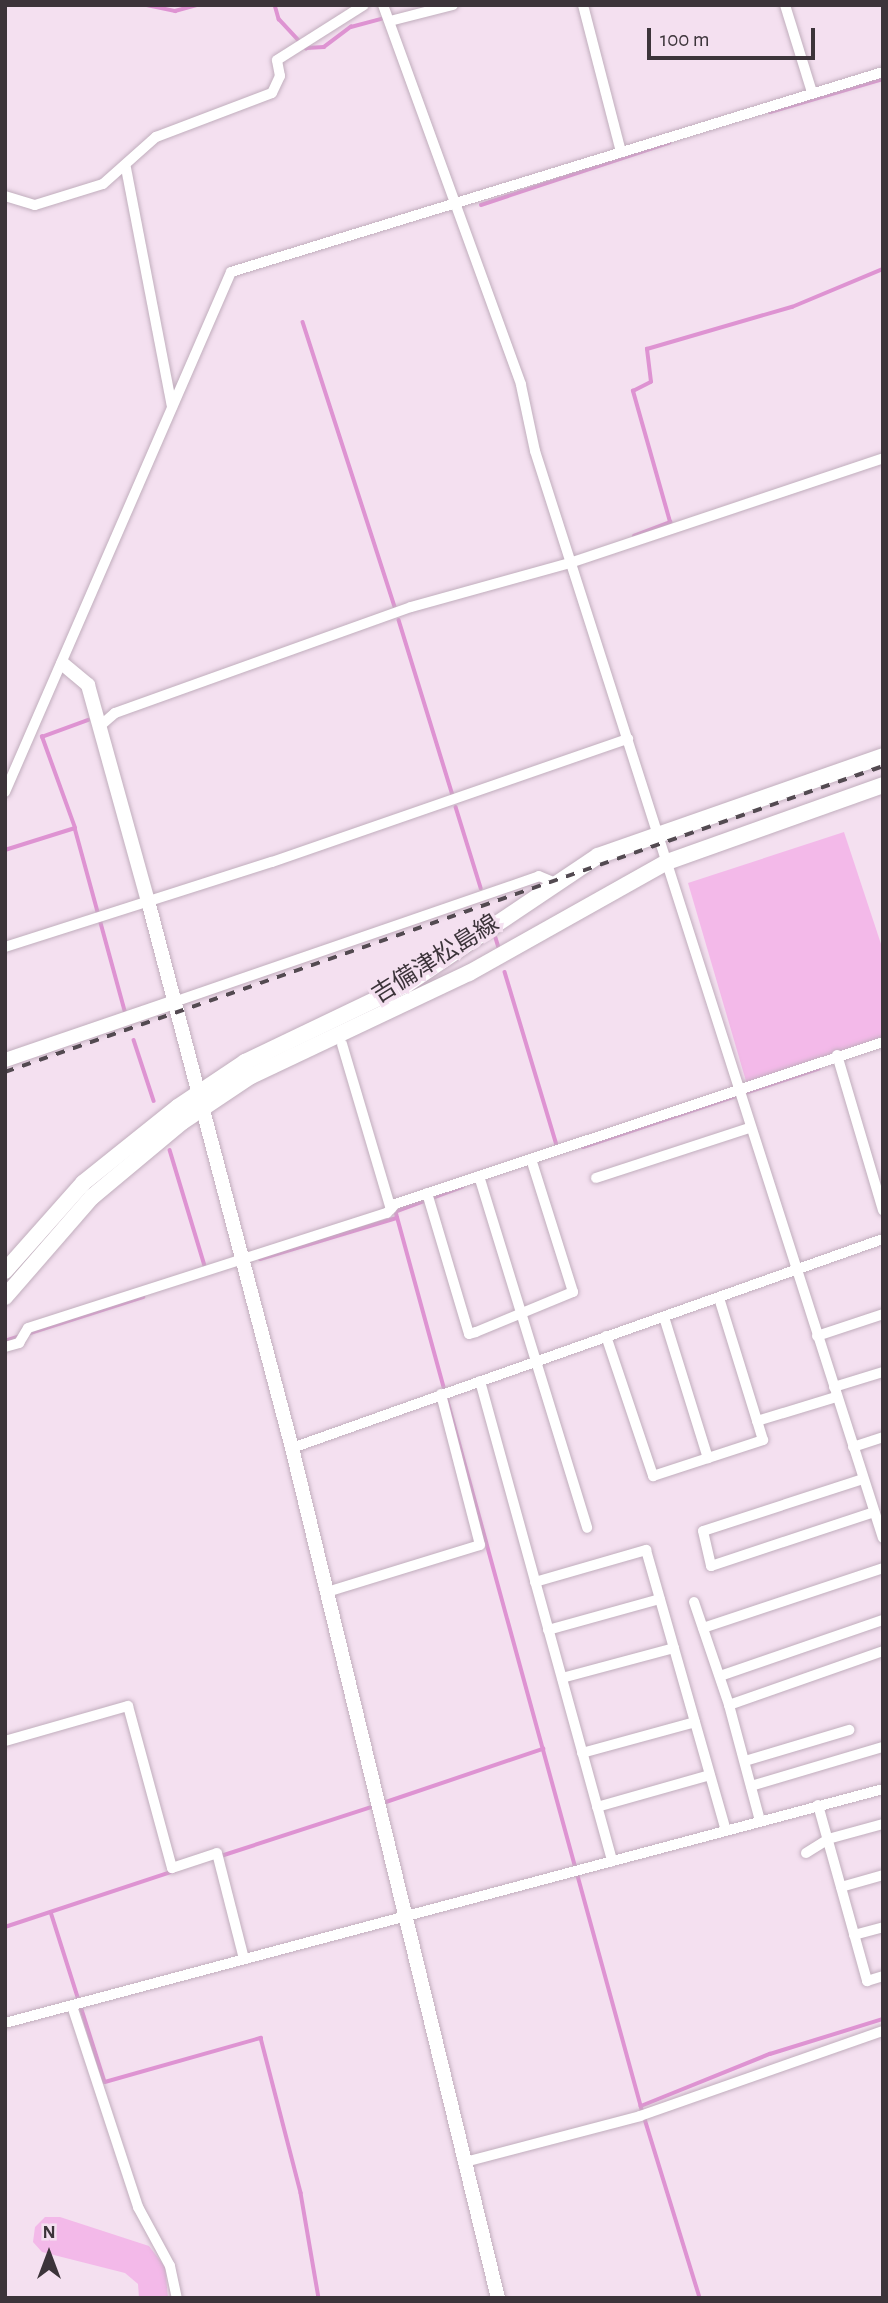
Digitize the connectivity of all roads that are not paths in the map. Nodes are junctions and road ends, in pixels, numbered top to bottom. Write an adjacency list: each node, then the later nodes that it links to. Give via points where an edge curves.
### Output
1 (364, 5): 10 (street, via 277,60 280,76 272,93 156,137)
2 (383, 5): 6 (street)
3 (453, 5): 6 (street)
4 (583, 5): 9 (street)
5 (785, 5): 8 (street)
6 (390, 21): 12 (street)
7 (883, 72): 8 (street)
8 (812, 92): 9 (street)
9 (621, 152): 12 (street)
10 (126, 168): 11 (street, via 103,184 35,205); 13 (street)
11 (5, 196)
12 (457, 204): 13 (street, via 232,272); 15 (street, via 521,385 535,451)
13 (172, 407): 16 (street)
14 (883, 458): 15 (street)
15 (570, 563): 17 (street, via 411,607 365,629 115,713); 18 (street)
16 (63, 664): 17 (street, via 88,685); 21 (street)
17 (100, 726): 25 (street)
18 (628, 739): 22 (street); 25 (street)
19 (883, 755): 22 (main road, 吉備津松島線)
20 (883, 785): 23 (main road, 吉備津松島線)
21 (5, 792)
22 (659, 834): 23 (street); 24 (main road, 吉備津松島線, via 605,853)
23 (667, 862): 32 (street); 33 (main road, 吉備津松島線, via 469,973)
24 (553, 882): 27 (street, via 540,876); 33 (main road, 吉備津松島線, via 406,985 246,1062)
25 (148, 901): 26 (street); 27 (street)
26 (5, 947)
27 (174, 1002): 31 (street); 33 (street)
28 (883, 1042): 30 (street)
29 (342, 1044): 39 (street)
30 (838, 1058): 32 (street); 40 (street)
31 (5, 1060)
32 (739, 1094): 34 (street); 35 (street)
33 (199, 1101): 42 (street); 43 (main road, 吉備津松島線, via 83,1183); 45 (main road, 吉備津松島線, via 92,1197)
34 (749, 1128): 36 (street); 44 (street)
35 (532, 1162): 37 (street); 47 (street, via 573,1292)
36 (596, 1178)
37 (480, 1180): 38 (street); 47 (street)
38 (428, 1197): 39 (street); 47 (street, via 469,1334)
39 (391, 1209): 42 (street)
40 (883, 1210)
41 (883, 1239): 44 (street)
42 (243, 1263): 52 (street, via 23,1336); 61 (street)
43 (5, 1271)
44 (795, 1271): 46 (street); 51 (street)
45 (5, 1297)
46 (719, 1298): 49 (street); 58 (street)
47 (521, 1313): 53 (street)
48 (883, 1314): 51 (street)
49 (664, 1317): 50 (street); 62 (street)
50 (606, 1336): 53 (street); 62 (street, via 653,1476)
51 (817, 1336): 57 (street)
52 (5, 1347)
53 (537, 1363): 55 (street); 65 (street)
54 (883, 1371): 57 (street)
55 (480, 1381): 56 (street); 68 (street)
56 (446, 1392): 61 (street); 69 (street, via 480,1545)
57 (835, 1392): 58 (street); 60 (street)
58 (757, 1421): 62 (street, via 763,1440)
59 (883, 1437): 60 (street)
60 (853, 1447): 63 (street)
61 (292, 1448): 69 (street)
62 (708, 1458)
63 (863, 1479): 64 (street); 64 (street, via 703,1531 711,1566)
64 (876, 1506): 66 (street)
65 (587, 1528)
66 (883, 1538)
67 (883, 1568): 73 (street)
68 (535, 1582): 70 (street, via 646,1550); 74 (street)
69 (327, 1592): 99 (street)
70 (660, 1599): 74 (street); 75 (street)
71 (694, 1602): 73 (street)
72 (883, 1620): 77 (street)
73 (703, 1628): 77 (street)
74 (548, 1630): 78 (street)
75 (674, 1648): 78 (street); 80 (street)
76 (883, 1651): 79 (street)
77 (720, 1676): 79 (street)
78 (562, 1678): 84 (street)
79 (729, 1705): 85 (street)
80 (695, 1723): 84 (street); 86 (street)
81 (849, 1730): 85 (street)
82 (5, 1741): 102 (street, via 128,1706 172,1868 218,1857)
83 (883, 1747): 87 (street)
84 (582, 1753): 90 (street)
85 (745, 1761): 87 (street)
86 (710, 1775): 90 (street); 93 (street)
87 (751, 1786): 91 (street)
88 (883, 1789): 89 (street)
89 (818, 1805): 91 (street); 94 (street)
90 (597, 1807): 96 (street)
91 (760, 1821): 93 (street)
92 (883, 1824): 94 (street)
93 (726, 1830): 96 (street)
94 (828, 1839): 95 (street); 98 (street)
95 (806, 1853)
96 (612, 1861): 99 (street)
97 (883, 1875): 98 (street)
98 (841, 1887): 101 (street)
99 (406, 1916): 102 (street); 107 (street)
100 (883, 1927): 101 (street)
101 (855, 1935): 103 (street, via 867,1981)
102 (244, 1959): 104 (street)
103 (883, 1976)
104 (78, 2005): 105 (street); 108 (street, via 138,2207 170,2266)
105 (5, 2023)
106 (883, 2031): 107 (street, via 644,2115)
107 (469, 2161): 109 (street)
108 (177, 2298)
109 (498, 2298)

